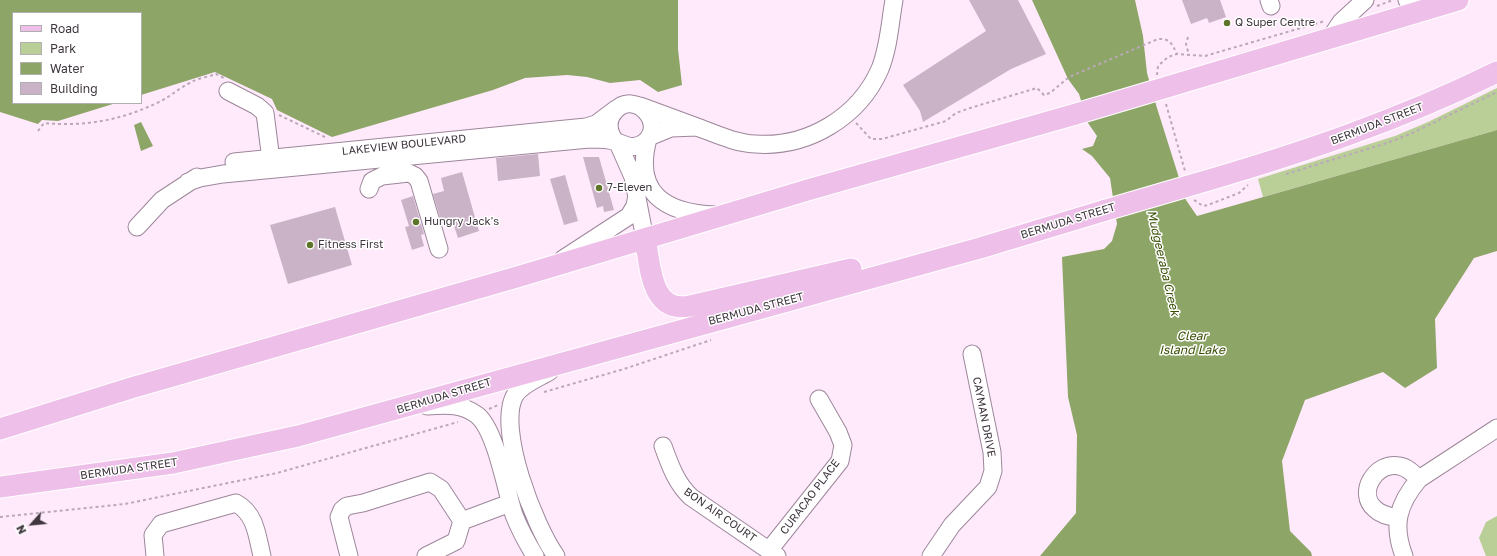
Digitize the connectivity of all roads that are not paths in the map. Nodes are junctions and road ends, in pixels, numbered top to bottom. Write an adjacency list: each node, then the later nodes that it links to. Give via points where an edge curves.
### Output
1 (894, 0): 10 (street, via 886,49 880,68 860,101 848,113 823,130 805,138 772,145 738,142)
2 (1458, 0): 4 (main road)
3 (1370, 3): 5 (street, via 1341,22)
4 (1414, 5): 5 (main road)
5 (1329, 40): 17 (main road, bridge)
6 (1497, 72): 20 (main road, BERMUDA STREET, bridge, via 1438,100 1357,133 1271,162)
7 (229, 86): 14 (street, via 264,111)
8 (640, 106): 9 (street, via 628,104); 10 (street); 12 (street, via 648,112 652,121)
9 (618, 108): 11 (street, LAKEVIEW BOULEVARD, via 594,125); 13 (street, via 612,114 609,126)
10 (697, 127): 12 (street, via 671,128)
11 (559, 136): 13 (street, LAKEVIEW BOULEVARD); 14 (street, LAKEVIEW BOULEVARD, via 336,152)
12 (649, 138): 13 (street, via 634,147 623,146); 17 (street, via 645,151 645,168 651,189 658,198 684,212)
13 (617, 142): 16 (street, via 629,167)
14 (272, 164): 18 (street, LAKEVIEW BOULEVARD, via 188,182 162,200)
15 (369, 189): 21 (street, via 372,181 382,176 415,176)
16 (637, 195): 19 (street); 22 (street, via 635,206 629,216)
17 (724, 215): 19 (main road)
18 (137, 227)
19 (646, 239): 20 (main road, via 655,286 660,297 669,305 680,307 911,258); 22 (main road)
20 (980, 248): 24 (main road, BERMUDA STREET)
21 (439, 249)
22 (549, 267): 28 (main road)
23 (972, 354): 43 (street, CAYMAN DRIVE, via 992,452 993,471 988,487 952,525)
24 (566, 361): 26 (main road, BERMUDA STREET, via 449,393); 29 (street, via 516,393 510,411)
25 (819, 399): 36 (street, CURACAO PLACE, via 843,445 840,461)
26 (409, 407): 32 (main road, BERMUDA STREET, via 216,455 149,467); 33 (street, via 453,405 466,409 478,417 490,435)
27 (1497, 428): 31 (street)
28 (0, 429)
29 (510, 430): 33 (street, via 500,420 494,423 506,469); 37 (street, via 526,494)
30 (663, 446): 36 (street, BON AIR COURT, via 682,489)
31 (1419, 479): 34 (street, via 1403,500); 34 (street, via 1406,468 1397,465 1384,467 1372,476 1368,488 1369,500 1374,508 1385,515)
32 (0, 487)
33 (509, 497): 35 (street); 42 (street, via 521,531)
34 (1398, 518): 44 (street, via 1398,541)
35 (462, 521): 40 (street, via 441,489 430,482 363,504 347,506 339,517); 41 (street, via 456,541)
36 (773, 553)
37 (550, 554)
38 (155, 556): 39 (street, via 153,535 161,524 236,503 252,518)
39 (262, 556)
40 (349, 556)
41 (426, 556)
42 (535, 556)
43 (932, 556)
44 (1404, 556)

